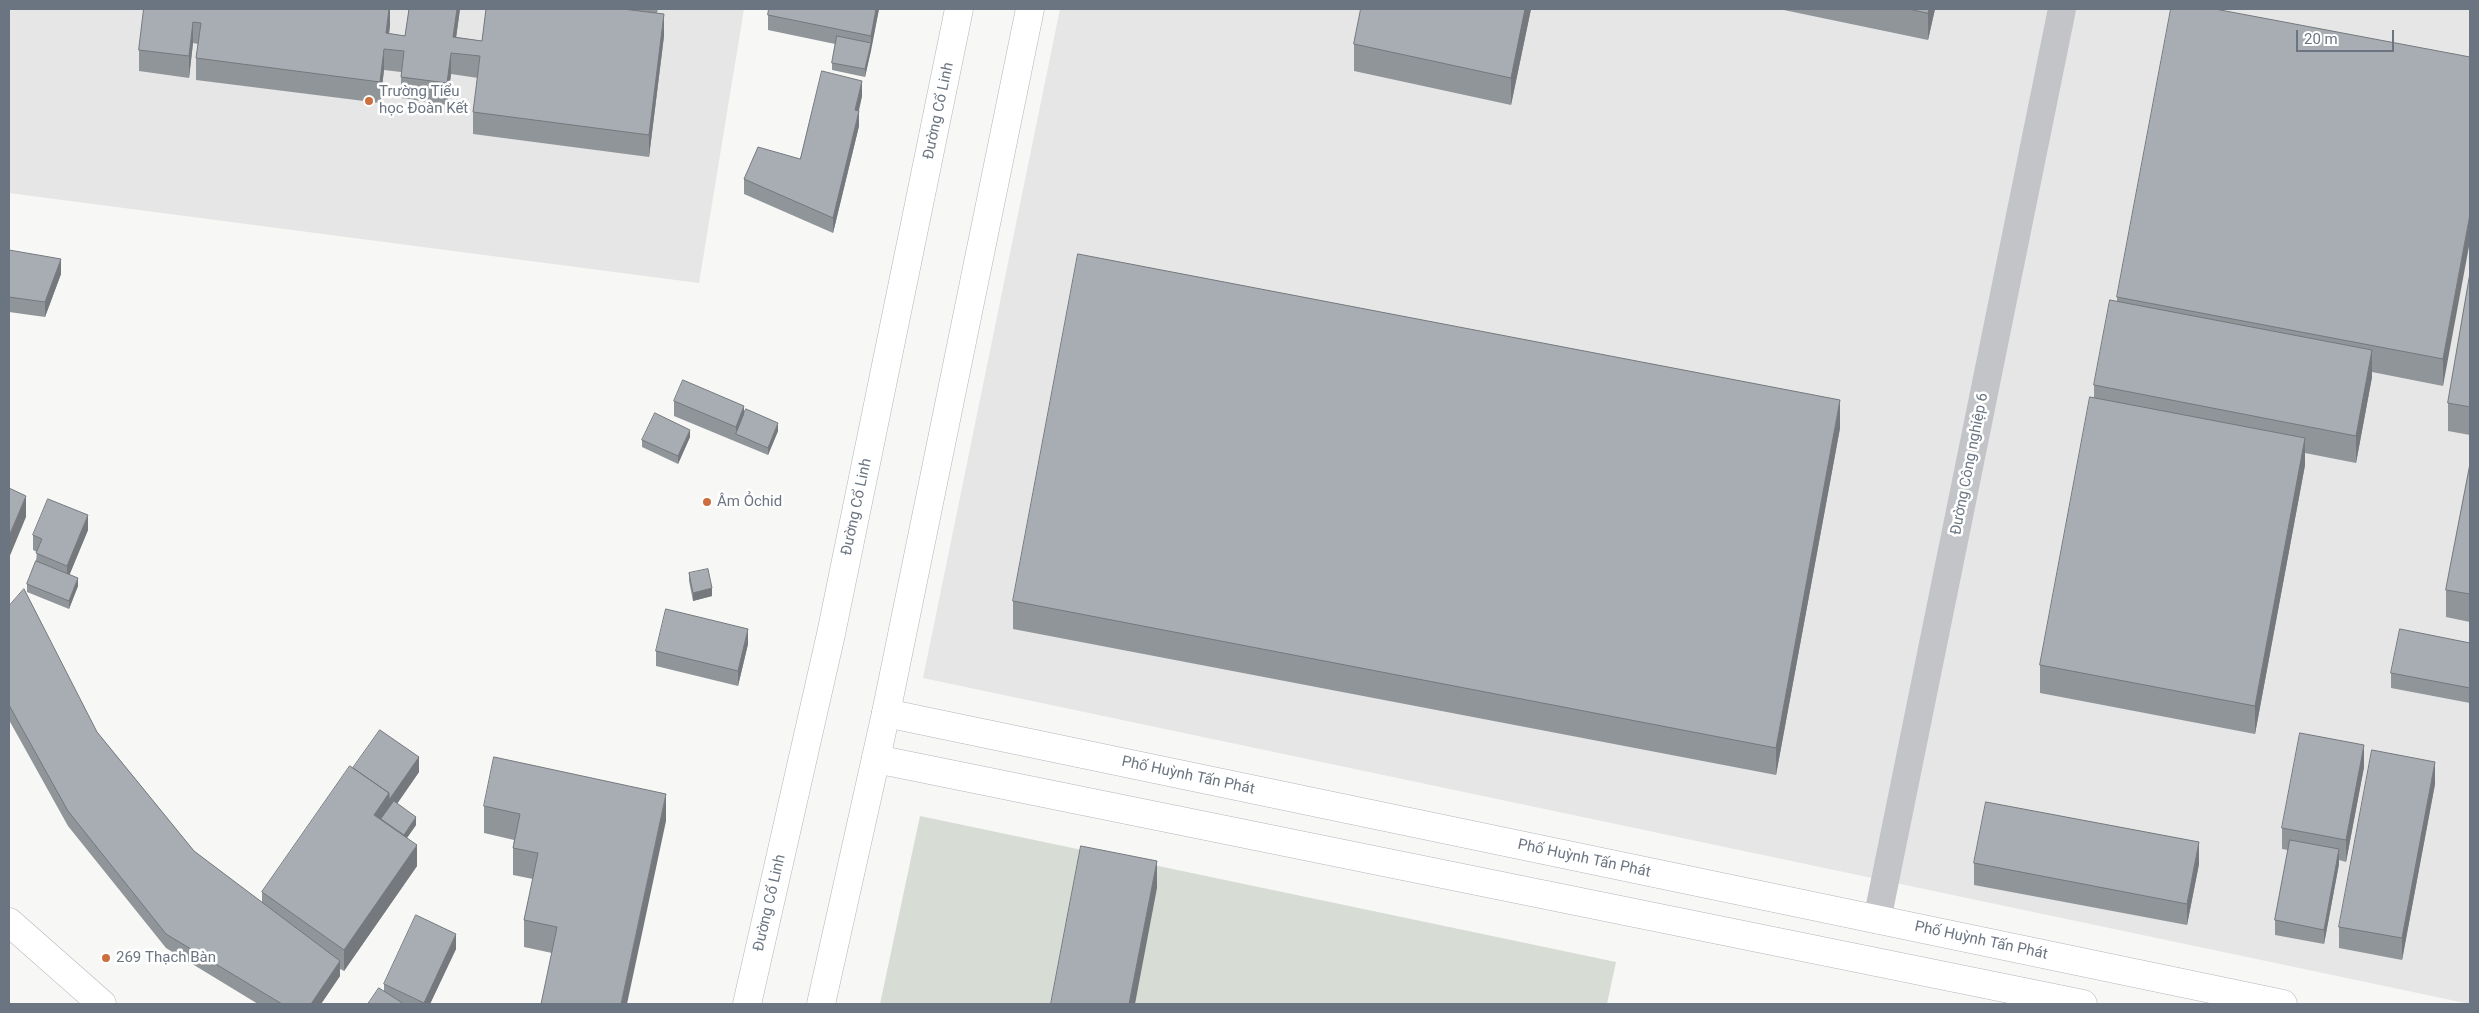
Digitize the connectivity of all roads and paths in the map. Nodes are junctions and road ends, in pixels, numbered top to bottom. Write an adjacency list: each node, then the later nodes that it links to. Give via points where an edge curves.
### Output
1 (960, 9): 11 (street, Đường Cổ Linh, via 831,634)
2 (1030, 9): 4 (street)
3 (2062, 9): 6 (street, Đường Công nghiệp 6)
4 (886, 713): 5 (street); 6 (street, Phố Huỳnh Tấn Phát)
5 (876, 759): 8 (street); 12 (street)
6 (1877, 920): 8 (street); 9 (street, Phố Huỳnh Tấn Phát)
7 (9, 922): 10 (street)
8 (1868, 961): 13 (street)
9 (2221, 998): 14 (street, Phố Huỳnh Tấn Phát)
10 (102, 1004)
11 (747, 1004)
12 (821, 1004)
13 (2083, 1004)
14 (2283, 1004)

